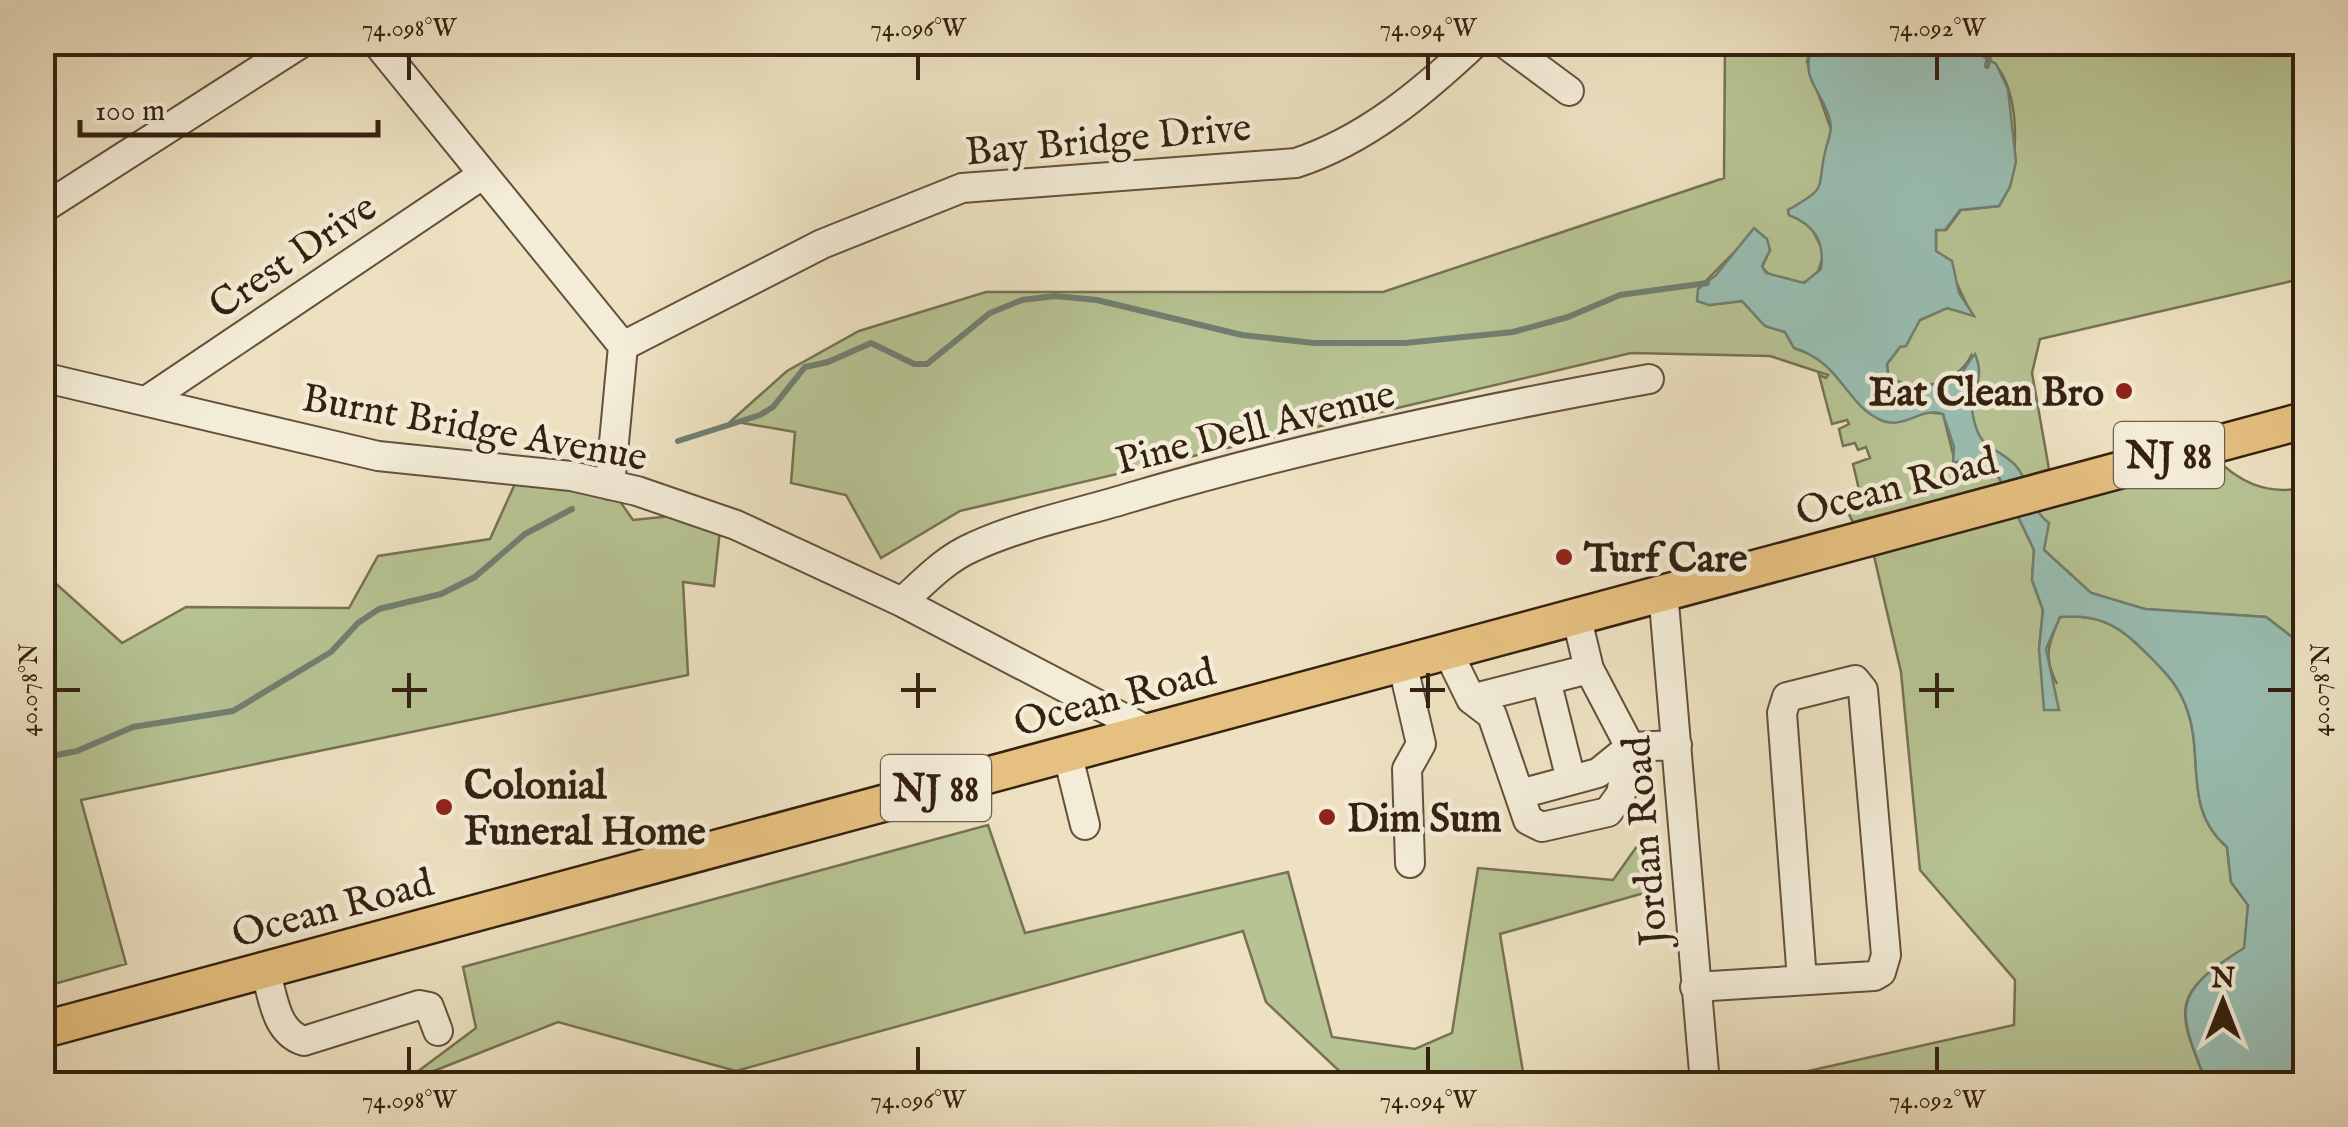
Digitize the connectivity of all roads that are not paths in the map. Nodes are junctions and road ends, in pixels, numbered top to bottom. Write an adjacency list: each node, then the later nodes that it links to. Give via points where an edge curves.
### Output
1 (303, 42): 7 (street)
2 (376, 42): 6 (street)
3 (1476, 42): 8 (street, Bay Bridge Drive, via 1405,106 1328,152 1296,163 962,188 822,244)
4 (1503, 42): 5 (street)
5 (1569, 91)
6 (482, 175): 8 (street); 11 (street, Crest Drive)
7 (42, 209)
8 (623, 346): 13 (street)
9 (42, 377): 11 (street, Burnt Bridge Avenue)
10 (1649, 379): 15 (street, Pine Dell Avenue, via 1203,476 1021,530 945,563)
11 (146, 401): 13 (street, Burnt Bridge Avenue, via 378,456)
12 (2306, 420): 14 (main road, Ocean Road / NJ 88)
13 (610, 485): 15 (street, Burnt Bridge Avenue, via 736,525)
14 (1664, 591): 16 (main road, Ocean Road / NJ 88); 23 (street, Jordan Road)
15 (902, 602): 22 (street, Burnt Bridge Avenue)
16 (1576, 614): 17 (main road, Ocean Road / NJ 88); 19 (street)
17 (1447, 650): 18 (main road, Ocean Road / NJ 88); 21 (street)
18 (1402, 662): 22 (main road, Ocean Road / NJ 88); 29 (street, via 1421,744 1406,779)
19 (1589, 669): 20 (street); 24 (street)
20 (1546, 680): 21 (street); 26 (street)
21 (1472, 699): 27 (street, via 1492,715)
22 (1148, 730): 25 (main road, Ocean Road / NJ 88)
23 (1677, 745): 24 (street); 32 (street, Jordan Road)
24 (1630, 747): 26 (street, via 1598,773); 27 (street, via 1621,794 1608,812 1542,827 1528,820)
25 (1067, 752): 28 (street); 30 (main road, Ocean Road / NJ 88)
26 (1571, 780): 27 (street)
27 (1520, 794)
28 (1085, 825)
29 (1410, 864)
30 (265, 969): 33 (main road, Ocean Road / NJ 88); 34 (street, via 291,1037 304,1041 420,1005 429,1007)
31 (1802, 980): 31 (street, via 1874,976 1885,964 1863,690 1854,680 1787,697 1782,713); 32 (street)
32 (1696, 987): 35 (street, Jordan Road)
33 (42, 1030)
34 (438, 1030)
35 (1705, 1084)

